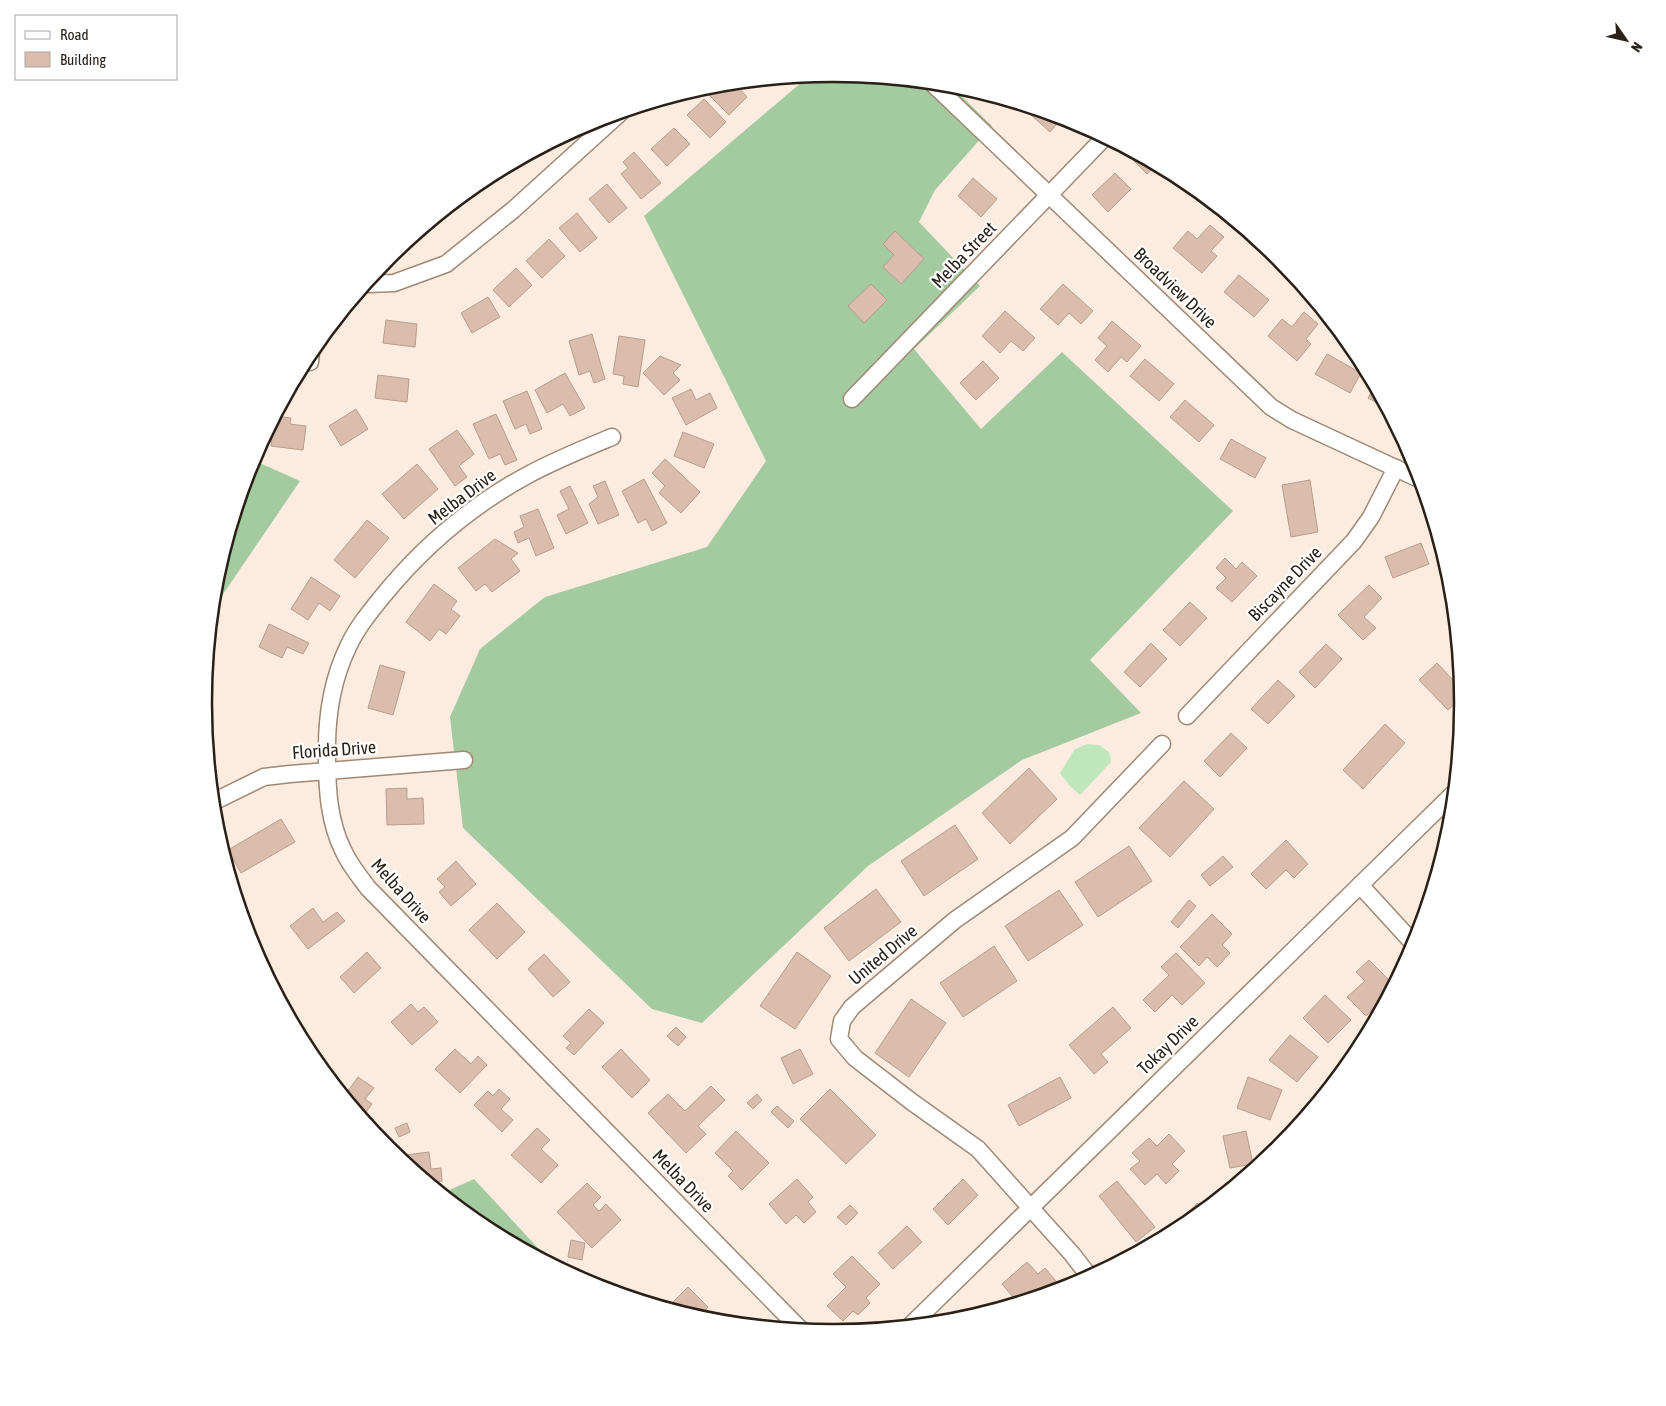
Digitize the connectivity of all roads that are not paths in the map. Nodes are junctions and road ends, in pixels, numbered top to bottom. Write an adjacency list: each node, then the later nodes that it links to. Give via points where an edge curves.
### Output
1 (940, 92): 4 (street, Broadview Drive)
2 (605, 126): 5 (street, via 513,210 446,264 394,283)
3 (1100, 143): 4 (street, Melba Street)
4 (1050, 196): 6 (street, Melba Street); 8 (street, Broadview Drive, via 1271,407)
5 (376, 284)
6 (852, 399)
7 (612, 437): 13 (street, Melba Drive, via 526,476 476,506 402,572 348,646 329,704)
8 (1396, 468): 9 (street, Broadview Drive); 10 (street, Biscayne Drive, via 1371,517 1354,541)
9 (1409, 474)
10 (1187, 716)
11 (1162, 744): 18 (street, United Drive, via 1072,838 955,920 852,1007 842,1021 839,1039 855,1058 978,1149)
12 (464, 760): 13 (street, Florida Drive)
13 (327, 771): 14 (street, Florida Drive, via 264,777); 21 (street, Melba Drive, via 330,811 336,833 343,851 368,888)
14 (220, 799)
15 (1445, 801): 16 (street, Tokay Drive)
16 (1360, 884): 17 (street); 18 (street, Tokay Drive)
17 (1407, 937)
18 (1030, 1208): 19 (street); 20 (street, Tokay Drive)
19 (1084, 1270)
20 (919, 1317)
21 (793, 1322)

